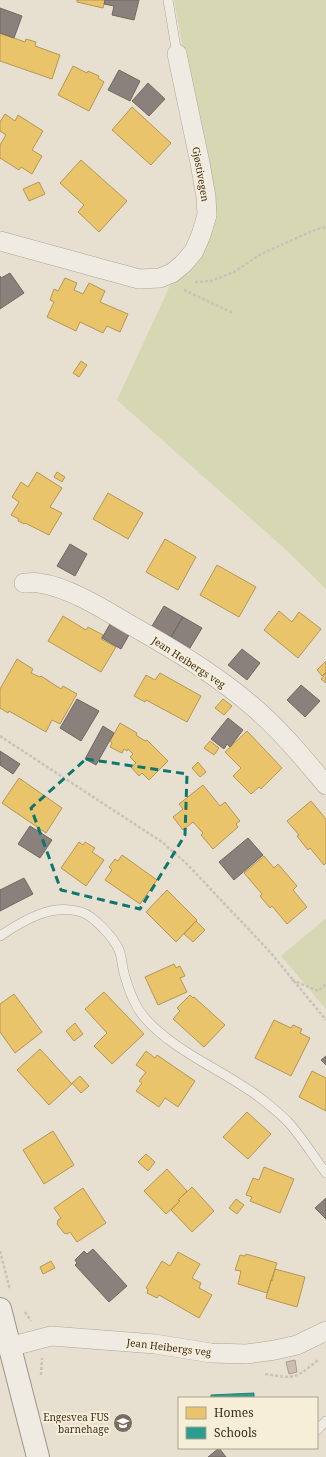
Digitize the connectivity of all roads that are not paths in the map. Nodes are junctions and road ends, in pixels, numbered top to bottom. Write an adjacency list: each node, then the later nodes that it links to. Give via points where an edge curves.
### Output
1 (168, 0): 2 (lane)
2 (177, 54): 3 (street, Gjøstivegen, via 201,170 207,215 194,251 184,264 166,281 139,279)
3 (0, 240)
4 (24, 583): 5 (street, Jean Heibergs veg, via 39,582 69,591 192,662 259,712)
5 (326, 785)
6 (0, 936): 7 (lane, via 39,914 63,909 82,912 100,924 119,949 124,974 144,1016 165,1037 237,1082 287,1121)
7 (326, 1172)
8 (0, 1308): 10 (street)
9 (326, 1331): 10 (street, Jean Heibergs veg, via 297,1345 247,1354 211,1353 155,1344 51,1336)
10 (9, 1347): 13 (street)
11 (326, 1421): 12 (lane)
12 (318, 1429)
13 (38, 1457)

